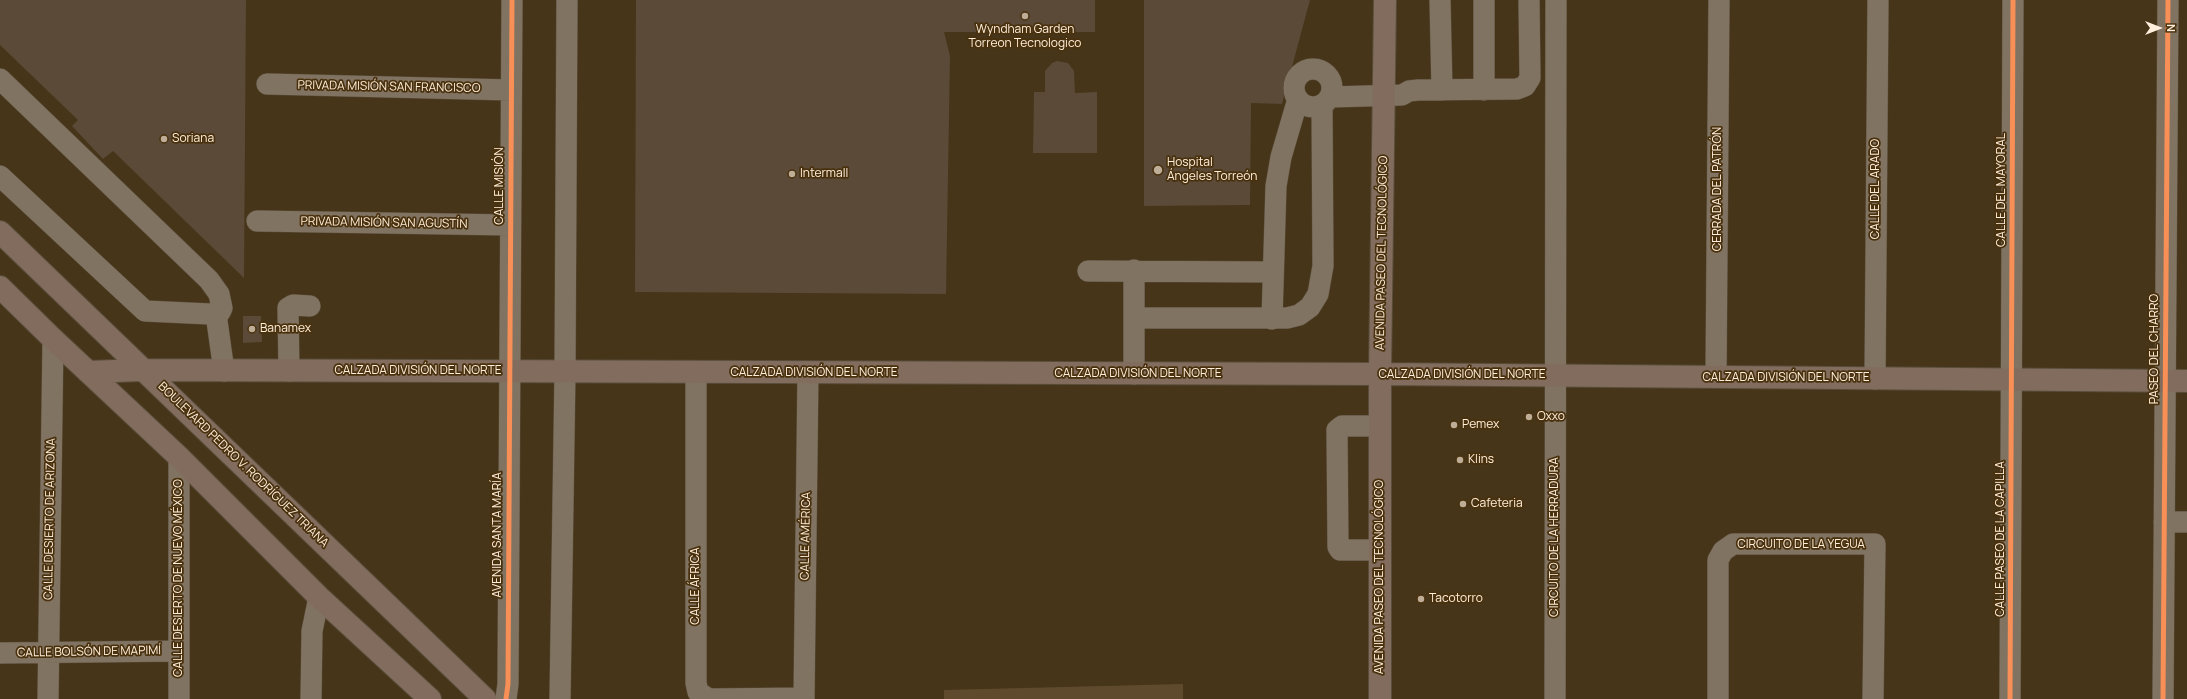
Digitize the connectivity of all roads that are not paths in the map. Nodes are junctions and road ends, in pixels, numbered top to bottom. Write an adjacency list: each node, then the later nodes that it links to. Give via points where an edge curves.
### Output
1 (512, 0): 15 (street, CALLE MISIÓN)
2 (566, 0): 39 (street)
3 (1386, 0): 18 (main road, AVENIDA PASEO DEL TECNOLÓGICO)
4 (1440, 0): 16 (street)
5 (1484, 0): 17 (street)
6 (1529, 0): 17 (street, via 1530,78 1525,86 1517,89)
7 (1556, 0): 44 (street)
8 (1719, 0): 45 (street, CERRADA DEL PATRÓN)
9 (1878, 0): 46 (street, CALLE DEL ARADO)
10 (2013, 0): 47 (street, CALLE DEL MAYORAL)
11 (2168, 0): 48 (street, PASEO DEL CHARRO)
12 (1327, 76): 18 (street, via 1339,85); 19 (street, via 1319,71 1301,73 1294,90); 20 (street, via 1331,83)
13 (0, 79): 30 (street, via 208,280 220,294 222,308)
14 (267, 84): 15 (street, PRIVADA MISIÓN SAN FRANCISCO)
15 (511, 90): 23 (street, CALLE MISIÓN)
16 (1442, 90): 17 (street); 18 (street, via 1409,91 1402,87)
17 (1484, 90)
18 (1384, 92): 20 (street); 43 (main road, AVENIDA PASEO DEL TECNOLÓGICO)
19 (1298, 99): 20 (street, via 1304,105 1313,107); 27 (street, via 1281,157 1276,186)
20 (1326, 101): 32 (street, via 1322,280 1318,294 1310,307 1300,315)
21 (0, 176): 30 (street, via 145,310)
22 (257, 221): 23 (street, PRIVADA MISIÓN SAN AGUSTÍN)
23 (510, 224): 37 (street, CALLE MISIÓN)
24 (0, 232): 34 (main road, BOULEVARD PEDRO V. RODRÍGUEZ TRIANA)
25 (1088, 270): 26 (street)
26 (1134, 270): 27 (street); 31 (street)
27 (1272, 272): 32 (street)
28 (0, 287): 33 (main road)
29 (310, 306): 36 (street, via 293,305 288,308)
30 (216, 314): 35 (street)
31 (1134, 318): 32 (street); 42 (street)
32 (1272, 319)
33 (53, 339): 38 (main road); 58 (street, CALLE DESIERTO DE ARIZONA)
34 (143, 370): 35 (main road, CALZADA DIVISIÓN DEL NORTE); 38 (main road, CALZADA DIVISIÓN DEL NORTE); 64 (main road, BOULEVARD PEDRO V. RODRÍGUEZ TRIANA)
35 (224, 371): 36 (main road, CALZADA DIVISIÓN DEL NORTE)
36 (289, 371): 37 (main road, CALZADA DIVISIÓN DEL NORTE)
37 (509, 371): 39 (main road, CALZADA DIVISIÓN DEL NORTE); 65 (street, AVENIDA SANTA MARÍA)
38 (88, 372): 51 (main road)
39 (565, 372): 40 (main road, CALZADA DIVISIÓN DEL NORTE); 66 (street)
40 (696, 372): 41 (main road, CALZADA DIVISIÓN DEL NORTE); 59 (street, CALLE ÁFRICA, via 698,692 709,699)
41 (808, 372): 42 (main road, CALZADA DIVISIÓN DEL NORTE); 59 (street, CALLE AMÉRICA)
42 (1134, 374): 43 (main road, CALZADA DIVISIÓN DEL NORTE)
43 (1380, 374): 44 (main road, CALZADA DIVISIÓN DEL NORTE); 50 (main road, AVENIDA PASEO DEL TECNOLÓGICO)
44 (1555, 376): 45 (main road, CALZADA DIVISIÓN DEL NORTE); 68 (street, CIRCUITO DE LA HERRADURA)
45 (1716, 377): 46 (main road, CALZADA DIVISIÓN DEL NORTE)
46 (1875, 379): 47 (main road, CALZADA DIVISIÓN DEL NORTE)
47 (2011, 380): 48 (main road, CALZADA DIVISIÓN DEL NORTE); 71 (street, CALLE PASEO DE LA CAPILLA)
48 (2165, 381): 49 (main road, CALZADA DIVISIÓN DEL NORTE); 52 (street, PASEO DEL CHARRO)
49 (2187, 381)
50 (1380, 426): 54 (main road, AVENIDA PASEO DEL TECNOLÓGICO); 54 (street, via 1342,426 1337,430 1338,547 1340,550)
51 (179, 457): 55 (main road); 56 (street, CALLE DESIERTO DE NUEVO MÉXICO)
52 (2164, 522): 53 (street); 72 (street, PASEO DEL CHARRO)
53 (2187, 522)
54 (1380, 550): 67 (main road, AVENIDA PASEO DEL TECNOLÓGICO)
55 (319, 596): 62 (street, via 312,631); 63 (main road)
56 (179, 651): 58 (street, CALLE BOLSÓN DE MAPIMÍ); 61 (street, CALLE DESIERTO DE NUEVO MÉXICO)
57 (0, 653): 58 (street, CALLE BOLSÓN DE MAPIMÍ)
58 (49, 653): 60 (street, CALLE DESIERTO DE ARIZONA)
59 (804, 698)
60 (48, 699)
61 (179, 699)
62 (311, 699)
63 (430, 699)
64 (485, 699)
65 (506, 699)
66 (560, 699)
67 (1380, 699)
68 (1555, 699)
69 (1718, 699): 70 (street, CIRCUITO DE LA YEGUA, via 1718,560 1723,551 1733,544 1875,544)
70 (1873, 699)
71 (2010, 699)
72 (2163, 699)

